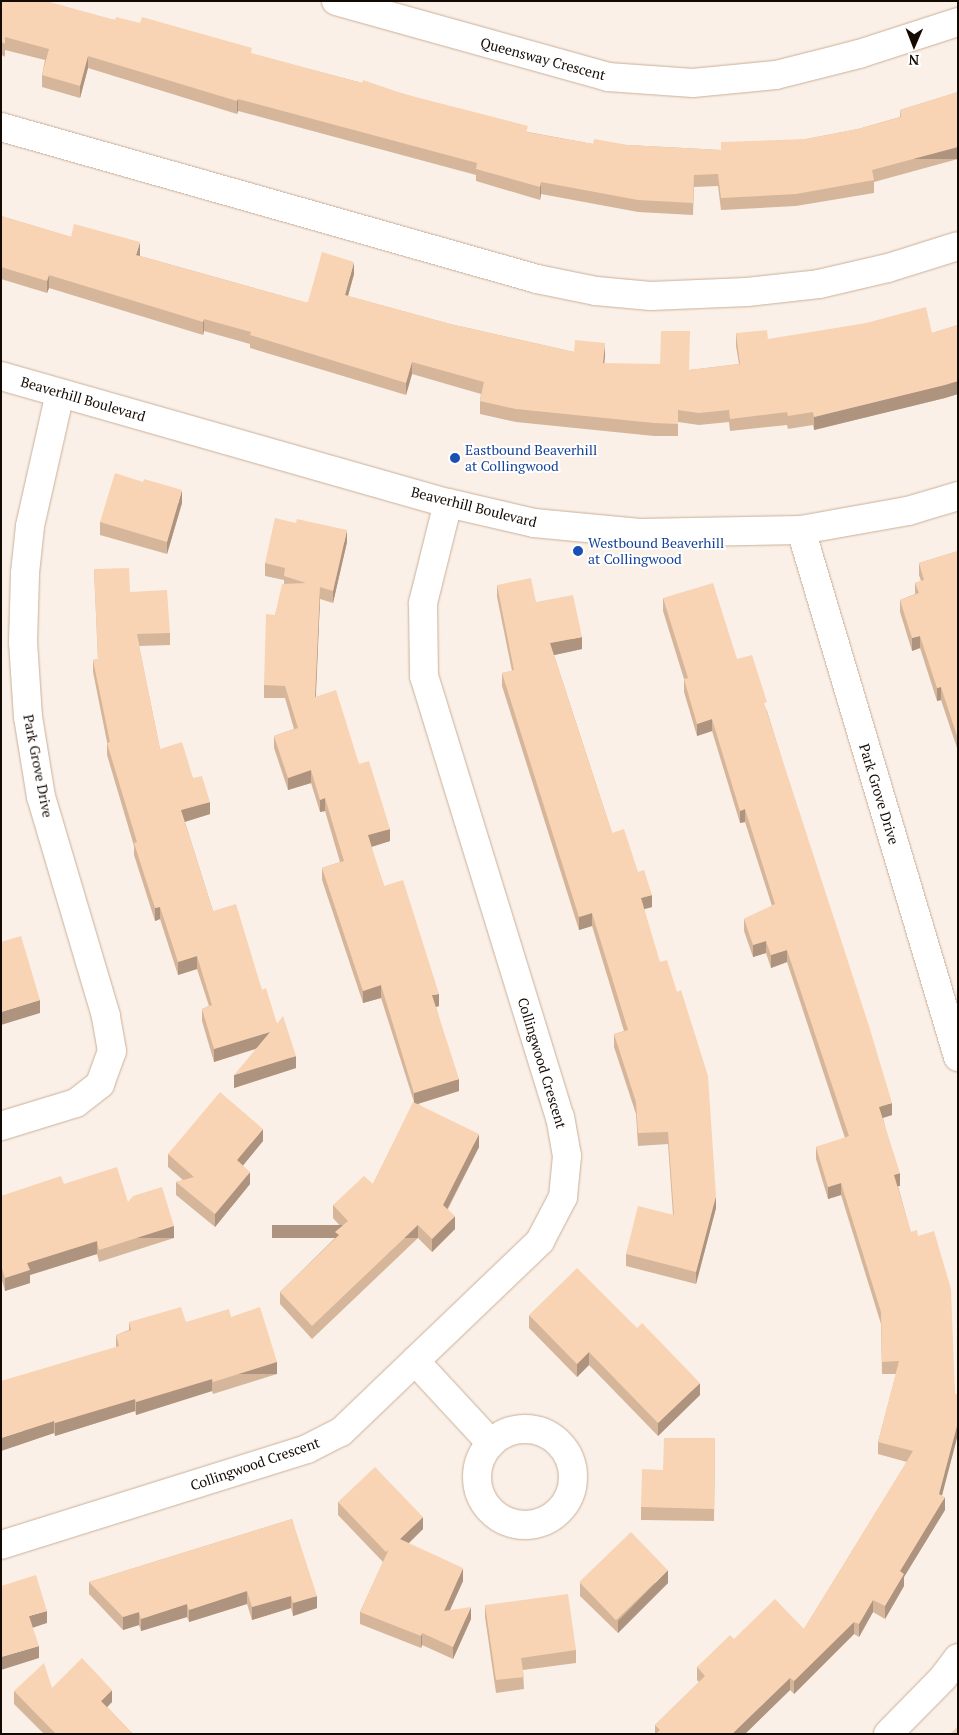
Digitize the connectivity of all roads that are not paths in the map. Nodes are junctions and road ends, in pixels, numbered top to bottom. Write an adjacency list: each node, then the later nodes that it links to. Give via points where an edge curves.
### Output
1 (336, 1): 2 (street, Queensway Crescent)
2 (419, 13): 3 (street, Queensway Crescent, via 608,77 692,83 776,75 859,54)
3 (958, 22)
4 (1, 127): 5 (street, via 537,279 596,291 651,296 801,286 888,268)
5 (958, 246)
6 (1, 376): 7 (street, Beaverhill Boulevard)
7 (60, 393): 9 (street, Beaverhill Boulevard); 12 (street, Park Grove Drive, via 30,526 27,554 23,642 28,717 41,797 106,1016 112,1051 100,1084 76,1103)
8 (958, 496): 10 (street, Beaverhill Boulevard, via 908,511)
9 (448, 503): 10 (street, Beaverhill Boulevard, via 534,524 640,533); 13 (street, Collingwood Crescent, via 423,603 424,676 560,1118 567,1156 563,1197 540,1241)
10 (801, 530): 11 (street, Park Grove Drive)
11 (958, 1057)
12 (1, 1126)
13 (415, 1361): 14 (street); 15 (street, Collingwood Crescent, via 341,1432 307,1449)
14 (491, 1443)
15 (1, 1545)
16 (958, 1658): 17 (street, via 943,1678)
17 (888, 1734)

